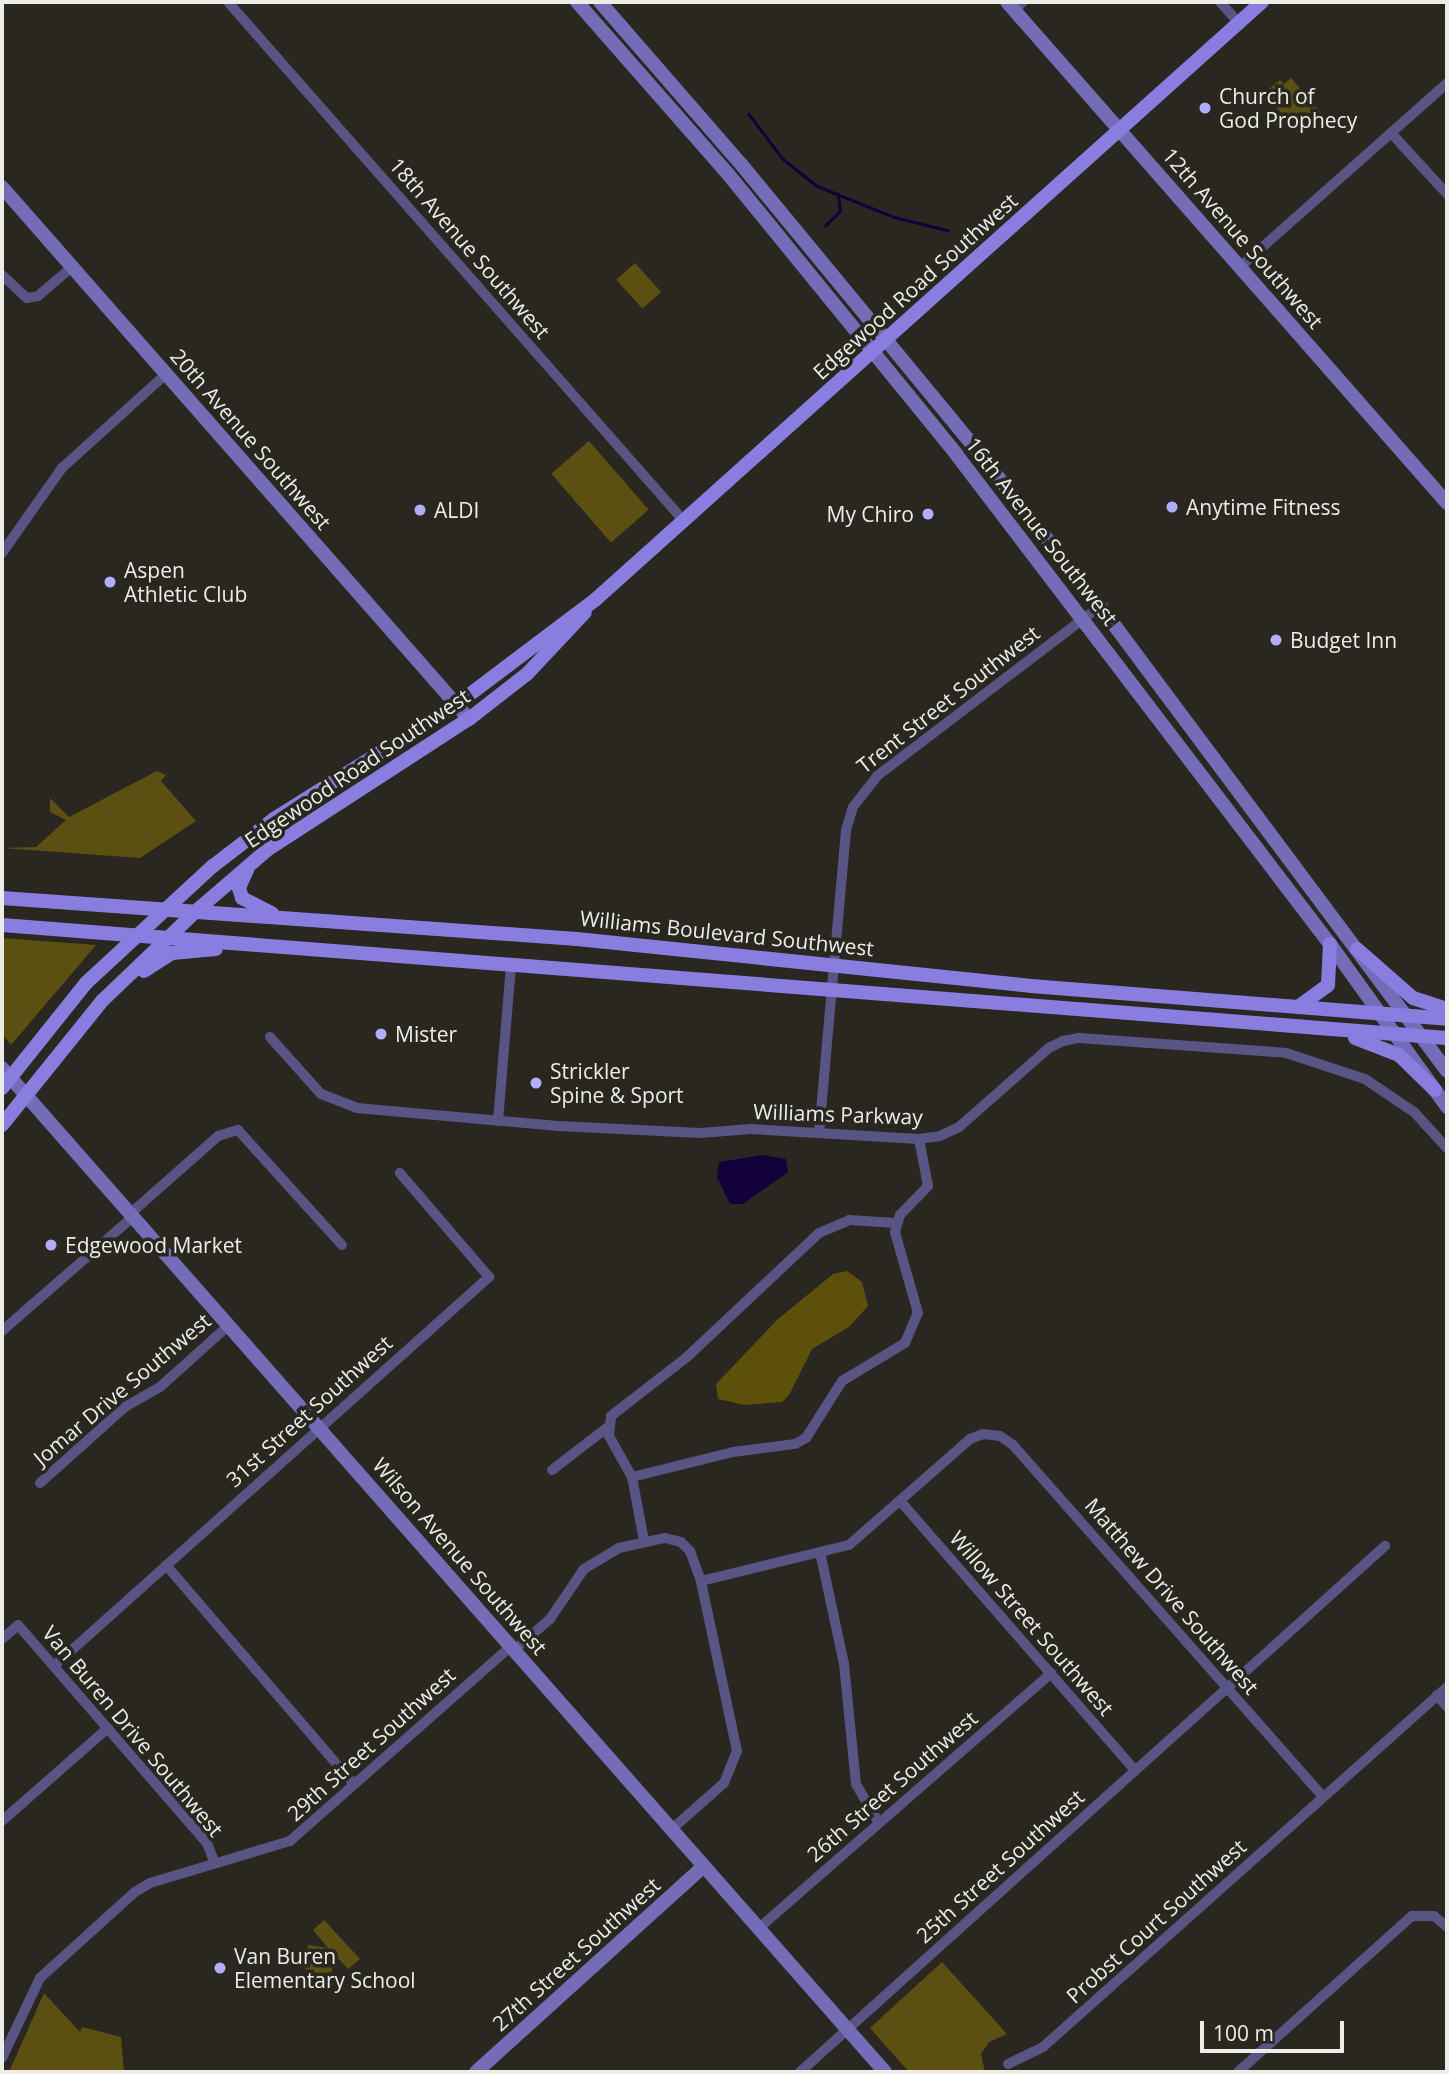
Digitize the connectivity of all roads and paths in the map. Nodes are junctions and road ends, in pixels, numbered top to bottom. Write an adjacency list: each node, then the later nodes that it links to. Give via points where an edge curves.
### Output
1 (228, 2): 20 (street, 18th Avenue Southwest)
2 (577, 2): 17 (main road, 16th Avenue Southwest)
3 (600, 2): 16 (main road, 16th Avenue Southwest)
4 (1220, 2): 7 (street)
5 (1262, 2): 7 (main road, Edgewood Road Southwest)
6 (1015, 4): 9 (main road, 12th Avenue Southwest)
7 (1238, 23): 9 (main road, Edgewood Road Southwest)
8 (1447, 83): 10 (street)
9 (1120, 131): 14 (main road, 12th Avenue Southwest); 16 (main road, Edgewood Road Southwest)
10 (1391, 133): 12 (street); 14 (street)
11 (2, 187): 13 (main road, 20th Avenue Southwest)
12 (1447, 194)
13 (72, 267): 15 (street, via 37,296 27,298); 18 (main road, 20th Avenue Southwest)
14 (1240, 267): 19 (main road, 12th Avenue Southwest)
15 (2, 275)
16 (887, 340): 17 (main road, Edgewood Road Southwest); 23 (main road, 16th Avenue Southwest)
17 (875, 351): 20 (main road, Edgewood Road Southwest); 24 (main road, 16th Avenue Southwest)
18 (166, 374): 21 (street, via 62,468); 25 (main road, 20th Avenue Southwest)
19 (1447, 503)
20 (684, 520): 22 (main road, Edgewood Road Southwest)
21 (2, 553)
22 (595, 600): 25 (main road, Edgewood Road Southwest); 26 (main road, Edgewood Road Southwest, via 552,651)
23 (1100, 607): 24 (street, Trent Street Southwest); 37 (main road, 16th Avenue Southwest)
24 (1084, 618): 35 (main road, 16th Avenue Southwest); 38 (street, Trent Street Southwest, via 861,792 846,830)
25 (457, 704): 26 (main road, 20th Avenue Southwest); 29 (main road, Edgewood Road Southwest, via 274,819)
26 (469, 719): 27 (main road, Edgewood Road Southwest)
27 (251, 864): 30 (main road, Edgewood Road Southwest); 31 (main road, via 239,888 242,898)
28 (2, 898): 29 (main road, Williams Boulevard Southwest)
29 (164, 910): 30 (main road, Williams Boulevard Southwest); 33 (main road, Edgewood Road Southwest)
30 (195, 912): 31 (main road, Williams Boulevard Southwest); 34 (main road, Edgewood Road Southwest)
31 (286, 919): 38 (main road, Williams Boulevard Southwest, via 577,939)
32 (2, 925): 33 (main road)
33 (138, 933): 34 (main road); 53 (main road, Edgewood Road Southwest, via 86,983)
34 (169, 937): 36 (main road); 41 (main road, Edgewood Road Southwest)
35 (1330, 944): 42 (main road, via 1328,985); 44 (main road, 16th Avenue Southwest)
36 (253, 946): 39 (main road); 41 (main road, via 172,953)
37 (1357, 949): 43 (main road, via 1413,998); 45 (main road, 16th Avenue Southwest)
38 (835, 965): 40 (street, Trent Street Southwest); 42 (main road, Williams Boulevard Southwest)
39 (511, 967): 40 (main road); 57 (street)
40 (832, 990): 47 (main road); 59 (street, Trent Street Southwest)
41 (103, 1000): 55 (main road, Edgewood Road Southwest)
42 (1297, 1008): 44 (main road, Williams Boulevard Southwest)
43 (1447, 1009)
44 (1381, 1014): 45 (main road, Williams Boulevard Southwest); 48 (main road, 16th Avenue Southwest)
45 (1408, 1016): 46 (main road, Williams Boulevard Southwest); 49 (main road, 16th Avenue Southwest)
46 (1447, 1019)
47 (1316, 1028): 48 (main road); 54 (main road, via 1391,1049)
48 (1395, 1034): 49 (main road); 54 (main road, 16th Avenue Southwest)
49 (1421, 1036): 51 (main road); 52 (main road, 16th Avenue Southwest)
50 (270, 1037): 57 (street, Williams Parkway, via 321,1094 338,1104)
51 (1447, 1038)
52 (1447, 1071)
53 (5, 1078): 55 (main road, Wilson Avenue Southwest)
54 (1436, 1090): 56 (main road, 16th Avenue Southwest)
55 (27, 1096): 58 (main road, Edgewood Road Southwest); 63 (main road, Wilson Avenue Southwest)
56 (1447, 1107)
57 (498, 1121): 59 (street, Williams Parkway, via 701,1133 751,1129)
58 (2, 1125)
59 (819, 1133): 60 (street, Williams Parkway)
60 (919, 1139): 61 (street, Williams Parkway, via 959,1127 1049,1048 1079,1038 1312,1058 1390,1094); 64 (street, via 928,1186)
61 (1447, 1148)
62 (400, 1173): 68 (street, 31st Street Southwest, via 489,1277)
63 (133, 1215): 65 (street, via 218,1136 238,1130); 66 (main road, Wilson Avenue Southwest); 67 (street)
64 (896, 1223): 69 (street, via 849,1220 819,1233 687,1357 620,1407); 71 (street, via 896,1243 918,1313 905,1343 842,1381 806,1438 794,1444 733,1452)
65 (342, 1245)
66 (229, 1325): 68 (main road, Wilson Avenue Southwest); 72 (street, Jomar Drive Southwest, via 160,1387 125,1407)
67 (2, 1331)
68 (319, 1427): 77 (street, 31st Street Southwest); 80 (main road, Wilson Avenue Southwest)
69 (608, 1427): 70 (street); 71 (street)
70 (552, 1470)
71 (632, 1477): 74 (street)
72 (40, 1483)
73 (901, 1502): 76 (street, via 849,1545); 82 (street, Willow Street Southwest); 84 (street, Matthew Drive Southwest, via 970,1439 984,1434 1000,1436 1013,1445)
74 (644, 1541): 78 (street, 29th Street Southwest, via 681,1542 691,1551); 80 (street, 29th Street Southwest, via 619,1548 584,1569 550,1619)
75 (1385, 1546): 84 (street, 25th Street Southwest)
76 (820, 1552): 78 (street); 92 (street, via 844,1664 856,1784)
77 (166, 1565): 81 (street, 31st Street Southwest); 89 (street)
78 (701, 1581): 93 (street, via 737,1751 724,1783)
79 (2, 1639): 81 (street, Van Buren Drive Southwest, via 18,1625)
80 (512, 1648): 89 (street, 29th Street Southwest); 93 (main road, Wilson Avenue Southwest)
81 (54, 1666): 87 (street, Van Buren Drive Southwest)
82 (1051, 1673): 88 (street, Willow Street Southwest); 92 (street, 26th Street Southwest)
83 (1447, 1686): 85 (street, Probst Court Southwest)
84 (1226, 1688): 88 (street, 25th Street Southwest); 90 (street, Matthew Drive Southwest)
85 (1437, 1695): 86 (street); 90 (street, Probst Court Southwest)
86 (1447, 1707)
87 (108, 1728): 91 (street); 94 (street, Van Buren Drive Southwest, via 207,1843)
88 (1135, 1770): 98 (street, 25th Street Southwest)
89 (354, 1784): 94 (street, 29th Street Southwest, via 290,1840)
90 (1324, 1797): 100 (street, Probst Court Southwest, via 1043,2047)
91 (2, 1821)
92 (879, 1823): 97 (street, 26th Street Southwest)
93 (672, 1829): 95 (main road, Wilson Avenue Southwest)
94 (215, 1864): 99 (street, 29th Street Southwest, via 150,1883 135,1892 40,1978)
95 (704, 1866): 97 (main road, Wilson Avenue Southwest); 101 (main road, 27th Street Southwest)
96 (1447, 1927): 104 (street, via 1434,1916 1412,1916)
97 (759, 1928): 98 (main road, Wilson Avenue Southwest)
98 (847, 2029): 102 (street, 25th Street Southwest); 103 (main road, Wilson Avenue Southwest)
99 (2, 2058)
100 (1008, 2064)
101 (475, 2072)
102 (800, 2072)
103 (885, 2072)
104 (1238, 2072)

